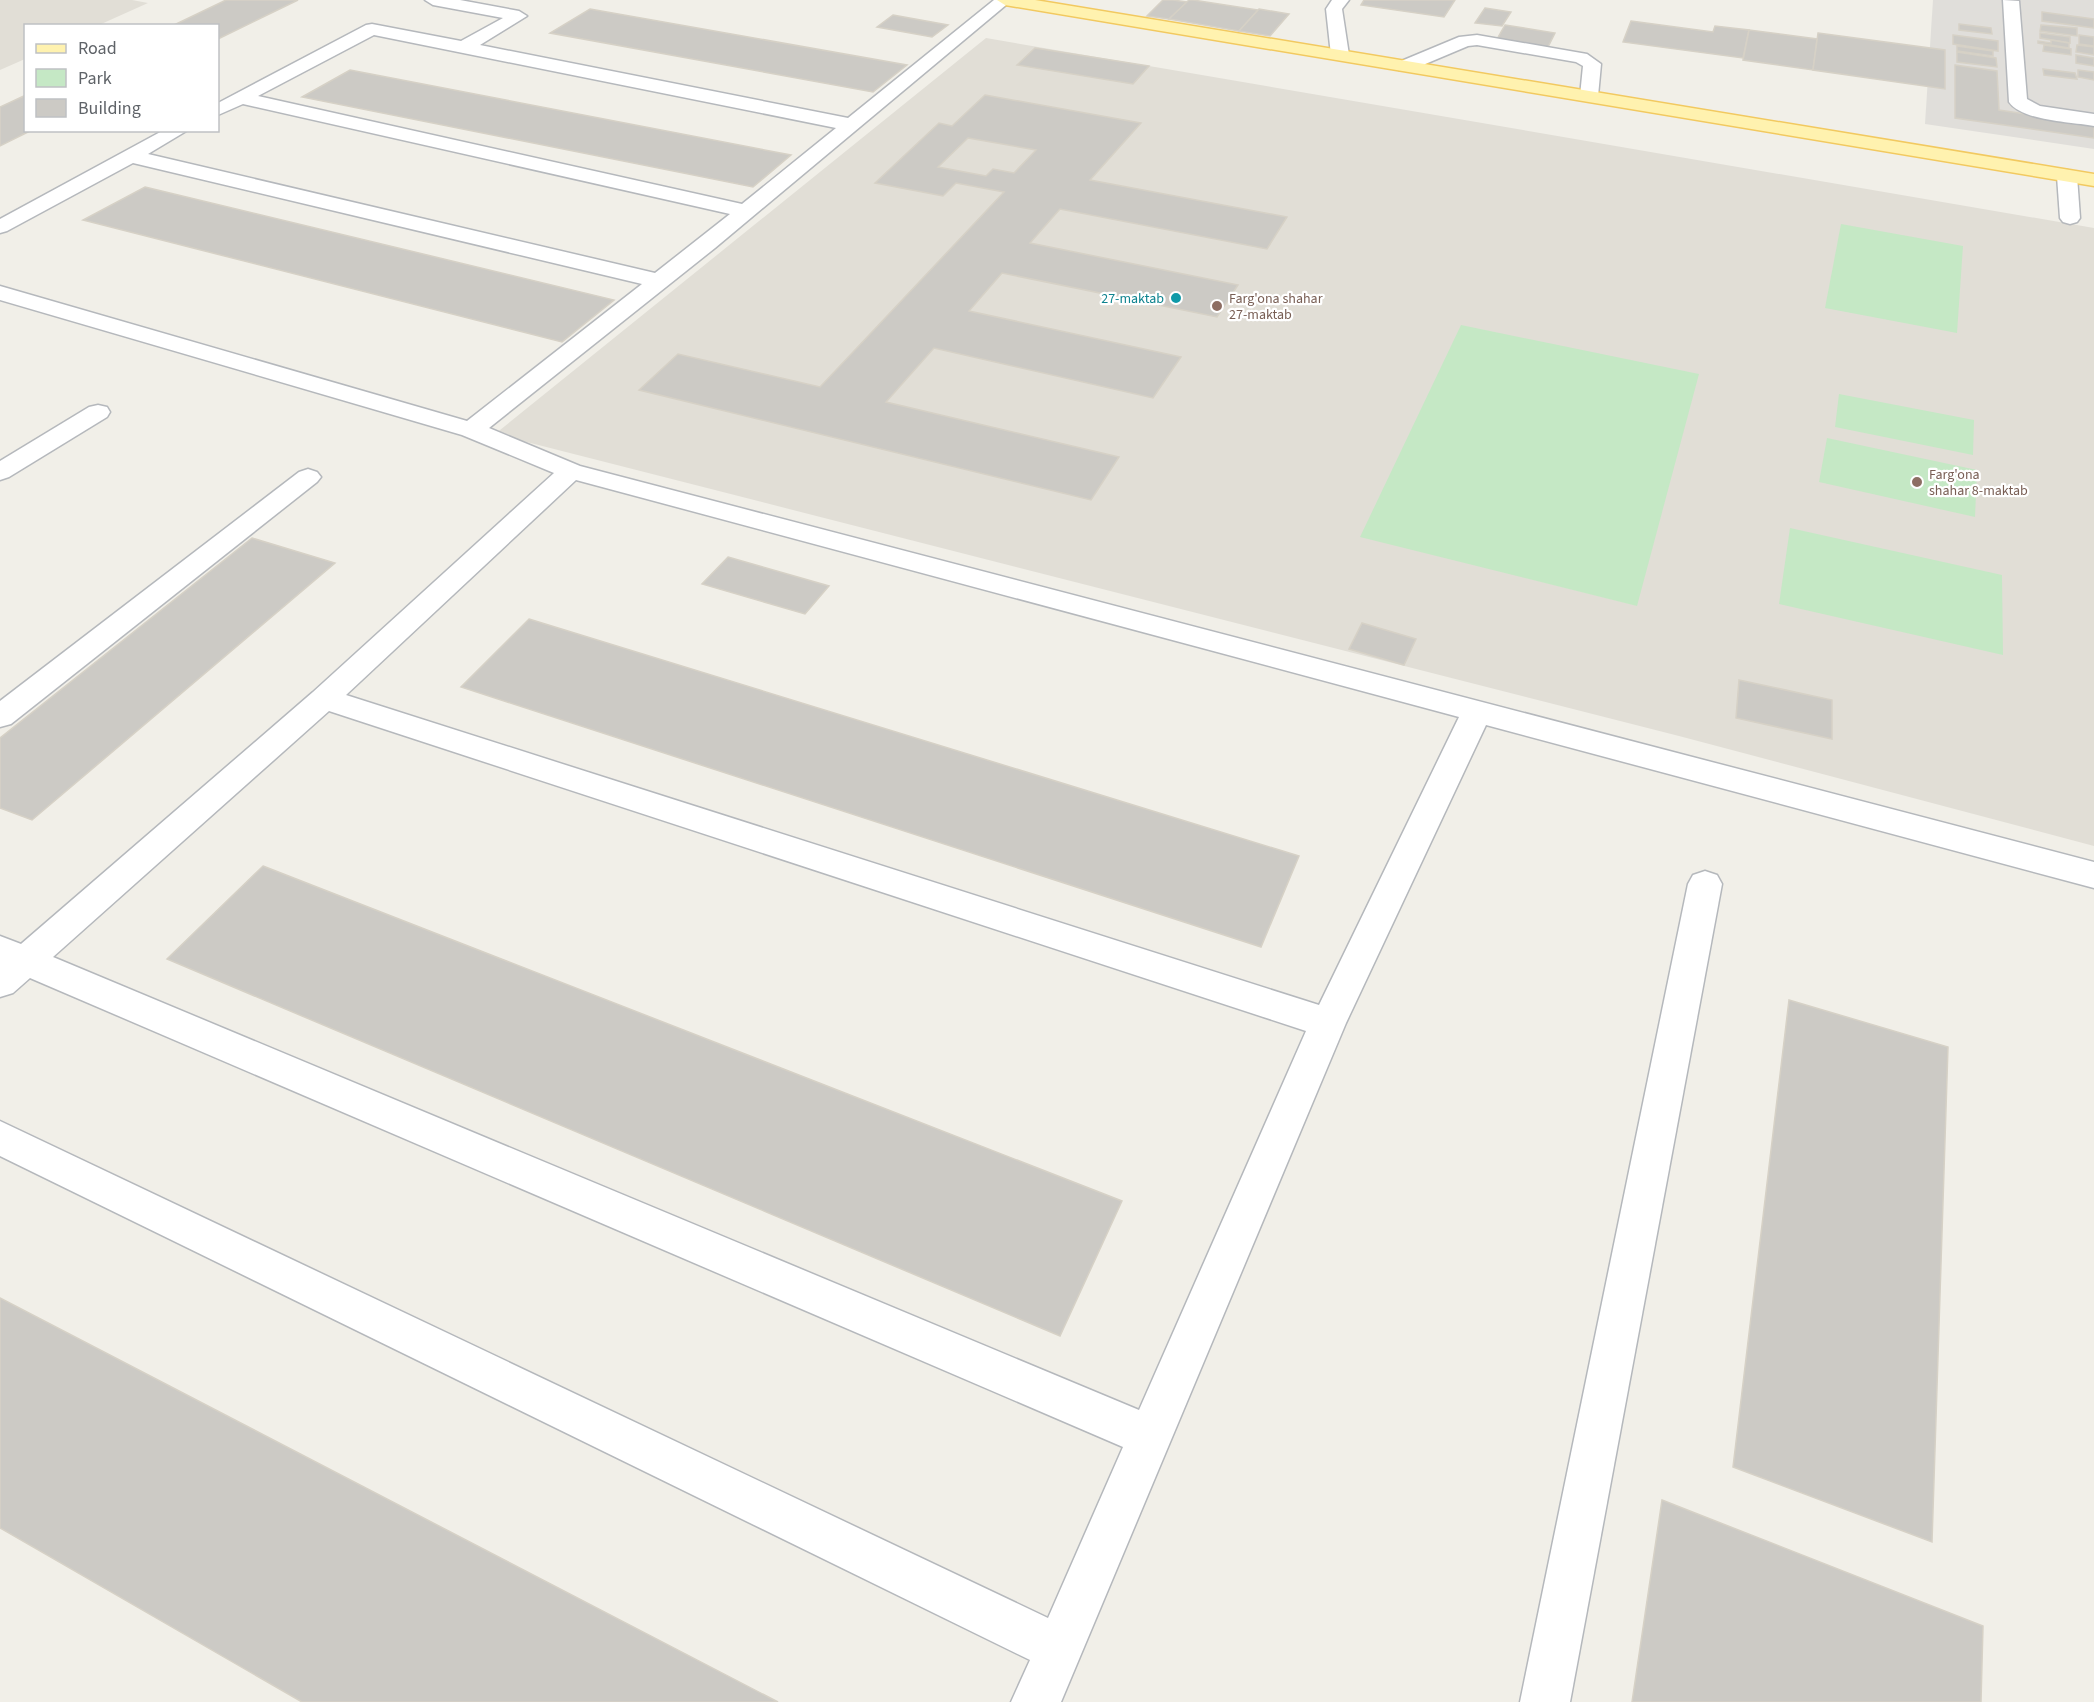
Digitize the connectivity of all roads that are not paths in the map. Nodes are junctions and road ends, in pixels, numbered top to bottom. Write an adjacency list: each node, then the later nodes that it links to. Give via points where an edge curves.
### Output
1 (1004, 0): 8 (main road); 14 (street)
2 (1341, 0): 8 (street, via 1334,9)
3 (425, 2): 7 (street, via 519,15)
4 (2011, 2): 13 (street, via 2018,102 2035,111)
5 (398, 14): 6 (street)
6 (372, 28): 7 (street); 11 (street)
7 (464, 47): 14 (street)
8 (1340, 55): 9 (main road)
9 (1405, 66): 10 (main road); 10 (street, via 1465,41 1477,40 1581,58 1592,64)
10 (1589, 96): 17 (main road)
11 (240, 98): 12 (street); 19 (street)
12 (219, 109)
13 (2094, 120)
14 (852, 125): 19 (street)
15 (175, 132): 16 (street)
16 (130, 156): 21 (street); 22 (street)
17 (2067, 176): 18 (main road); 20 (street)
18 (2094, 180)
19 (746, 211): 22 (street)
20 (2070, 218)
21 (0, 227)
22 (659, 281): 25 (street)
23 (0, 293): 25 (street)
24 (98, 412): 27 (street)
25 (471, 430): 26 (street)
26 (571, 471): 29 (street); 30 (street)
27 (0, 472)
28 (308, 477): 31 (street)
29 (324, 699): 34 (street); 35 (street)
30 (1478, 710): 32 (street); 35 (street)
31 (0, 717)
32 (2094, 875)
33 (1705, 884): 40 (street)
34 (8, 964): 37 (street)
35 (1328, 1023): 37 (street)
36 (0, 1138): 38 (street)
37 (1149, 1436): 38 (street)
38 (1058, 1648): 39 (street)
39 (1036, 1702)
40 (1545, 1702)

